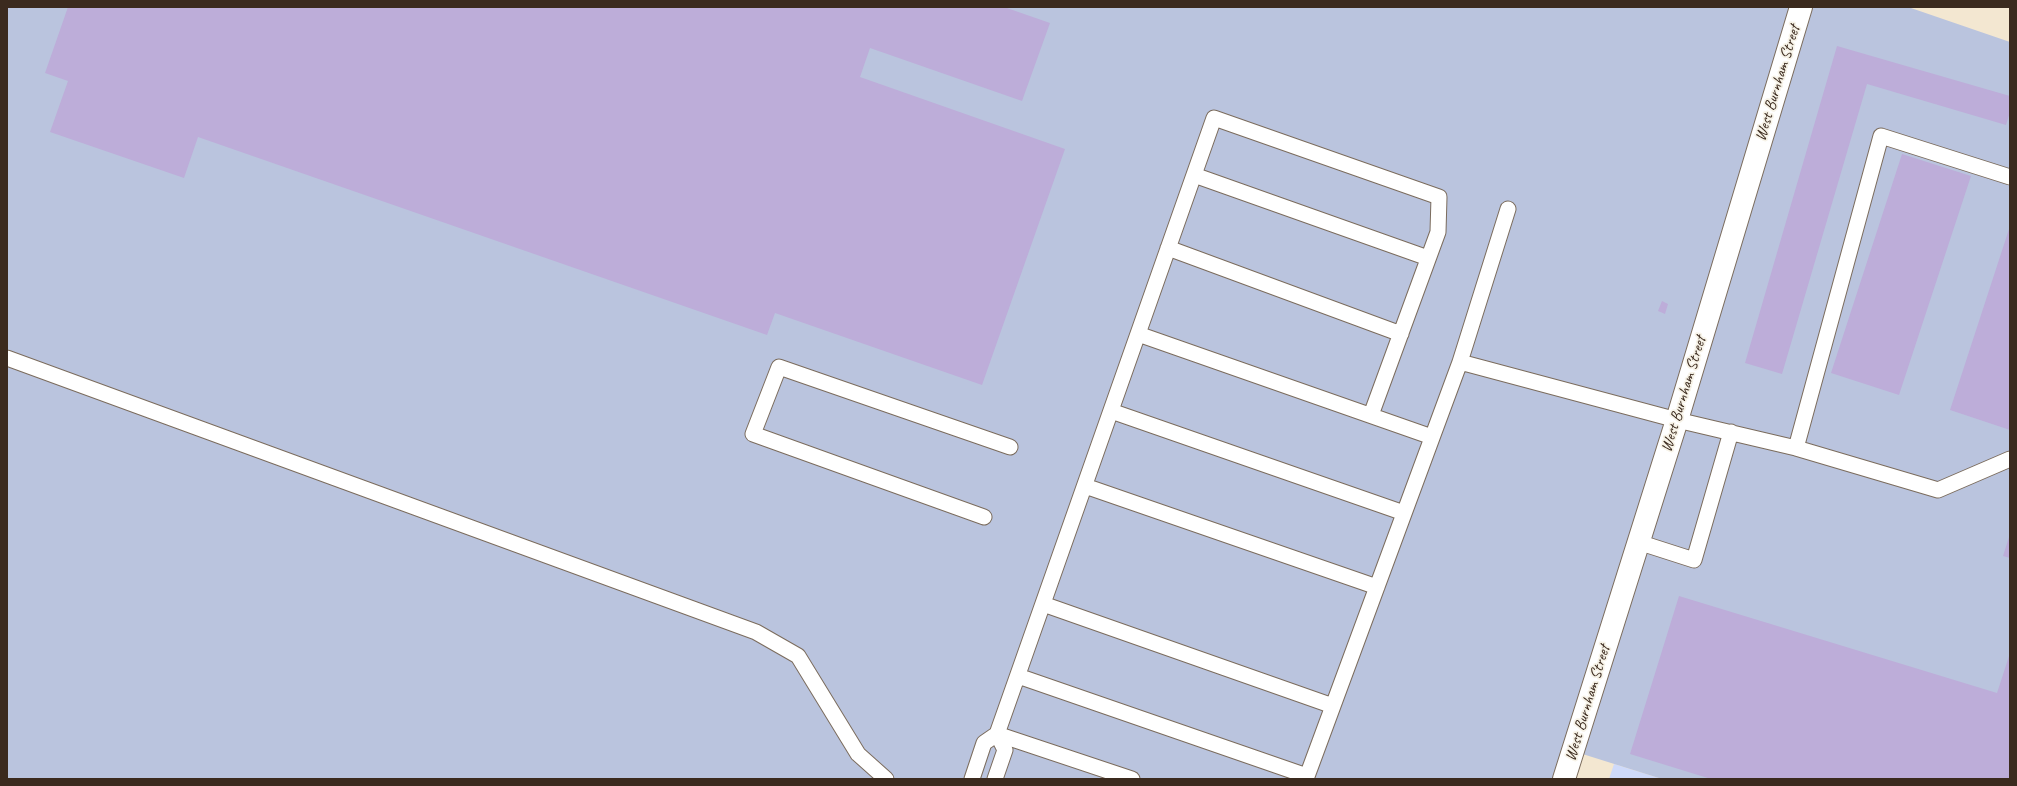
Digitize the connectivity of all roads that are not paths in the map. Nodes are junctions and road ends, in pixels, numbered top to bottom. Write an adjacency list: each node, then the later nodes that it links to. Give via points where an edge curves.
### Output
1 (1801, 7): 13 (street, West Burnham Street)
2 (1194, 175): 5 (lane); 6 (lane); 6 (lane, via 1214,118 1439,197 1438,232)
3 (2010, 177): 17 (lane, via 1880,136)
4 (1508, 209): 10 (lane)
5 (1168, 248): 7 (lane); 8 (lane)
6 (1428, 258): 8 (lane)
7 (1138, 334): 11 (lane); 12 (lane)
8 (1401, 334): 12 (lane)
9 (7, 358): 29 (lane, via 756,632 798,656 858,754)
10 (1460, 362): 13 (lane); 15 (lane)
11 (1111, 411): 19 (lane); 20 (lane)
12 (1371, 416): 15 (lane)
13 (1677, 420): 14 (lane); 22 (street, West Burnham Street)
14 (1732, 432): 17 (lane); 22 (lane, via 1694,560)
15 (1432, 437): 20 (lane)
16 (1010, 447): 21 (lane, via 779,367 753,434)
17 (1796, 448): 18 (lane, via 1938,490)
18 (2010, 459)
19 (1085, 486): 23 (lane); 24 (lane)
20 (1404, 513): 23 (lane)
21 (984, 517)
22 (1638, 542): 33 (street, West Burnham Street)
23 (1377, 587): 26 (lane)
24 (1043, 604): 25 (lane); 26 (lane)
25 (1018, 676): 27 (lane); 28 (lane)
26 (1333, 706): 28 (lane)
27 (997, 734): 30 (lane, via 984,744); 31 (lane, via 1005,750); 32 (lane)
28 (1307, 777)
29 (886, 779)
30 (972, 779)
31 (995, 779)
32 (1132, 779)
33 (1564, 779)

